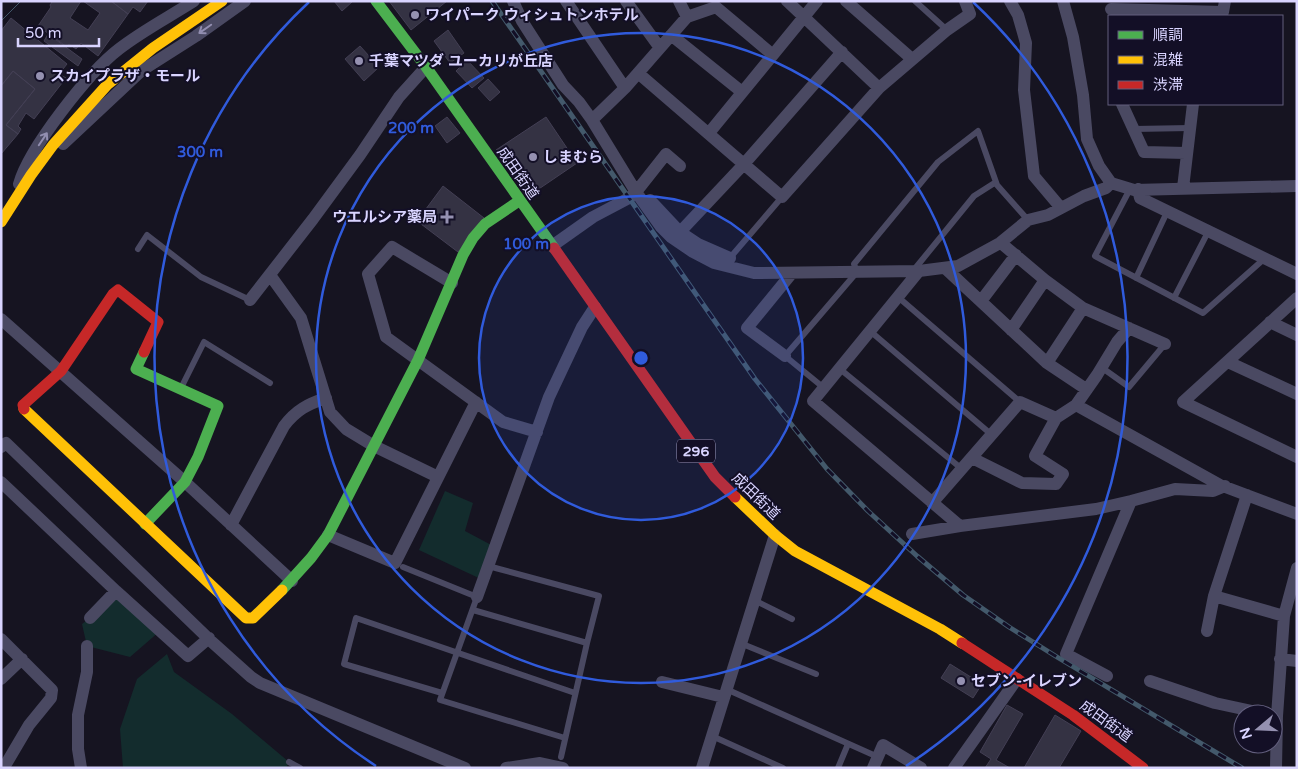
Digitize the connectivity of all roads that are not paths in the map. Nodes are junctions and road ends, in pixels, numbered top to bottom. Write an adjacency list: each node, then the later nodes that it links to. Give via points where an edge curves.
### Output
1 (194, 1): 48 (street, one-way to 1, via 22,173 41,142 96,70 119,49)
2 (222, 1): 40 (main road, via 113,79 81,112)
3 (245, 1): 40 (street, one-way to 40, via 141,71)
4 (376, 1): 26 (main road, 成田街道 / 296)
5 (513, 1): 33 (street, via 563,85)
6 (566, 1): 28 (street)
7 (626, 1): 22 (street)
8 (680, 1): 18 (street)
9 (787, 1): 19 (street)
10 (816, 1): 19 (street)
11 (846, 1): 25 (street)
12 (915, 1): 20 (lane)
13 (965, 1): 20 (street, via 970,14)
14 (1010, 1): 50 (street, via 1018,14 1026,42 1024,90 1034,176)
15 (1063, 1): 42 (street, via 1073,37 1087,139)
16 (1225, 1): 17 (street, via 1223,12)
17 (1111, 9)
18 (687, 17): 21 (street); 24 (street, via 716,7)
19 (804, 17): 23 (street); 24 (street)
20 (947, 30): 25 (street)
21 (671, 35): 22 (street); 30 (street)
22 (660, 48): 27 (street)
23 (842, 52): 29 (street); 38 (street)
24 (773, 55): 30 (street)
25 (912, 59): 29 (street)
26 (426, 67): 49 (main road, 成田街道 / 296); 67 (street, via 399,97)
27 (638, 73): 28 (street); 36 (street)
28 (625, 88): 33 (street)
29 (879, 88): 47 (street)
30 (742, 92): 36 (street)
31 (1122, 105): 35 (street)
32 (1193, 105): 34 (street)
33 (592, 120): 46 (street)
34 (1190, 128): 35 (lane); 37 (street)
35 (1134, 129): 37 (street, via 1144,152)
36 (709, 133): 38 (street)
37 (1186, 153): 44 (street)
38 (744, 164): 47 (street); 54 (street)
39 (680, 166): 46 (street, via 666,154)
40 (34, 170): 48 (main road)
41 (996, 182): 52 (lane); 63 (lane, via 974,196); 64 (lane, via 978,131 938,162 854,264)
42 (1111, 183): 45 (street); 50 (street)
43 (1297, 186): 44 (street)
44 (1183, 188): 45 (street)
45 (1134, 189): 51 (street, via 1140,198); 68 (lane, via 1095,256)
46 (639, 195): 54 (street, via 650,200); 57 (street, via 593,217); 61 (street, via 671,237 714,264)
47 (782, 197): 61 (lane)
48 (15, 198): 53 (main road)
49 (519, 201): 57 (main road, 成田街道 / 296); 70 (main road, via 485,224 473,238)
50 (1061, 208): 52 (street)
51 (1167, 212): 55 (street); 68 (lane)
52 (1028, 220): 56 (street)
53 (1, 222)
54 (680, 232): 61 (street)
55 (1208, 232): 60 (street); 72 (lane)
56 (1001, 243): 59 (street); 62 (street, via 958,266)
57 (552, 246): 76 (main road, 成田街道 / 296)
58 (138, 250): 74 (lane, via 147,235 201,276)
59 (1016, 255): 69 (street); 75 (street)
60 (1264, 259): 66 (street); 72 (lane, via 1203,313)
61 (726, 262): 65 (street, via 754,274)
62 (945, 268): 63 (street); 75 (street)
63 (916, 271): 64 (street); 71 (street)
64 (857, 272): 65 (street); 85 (lane)
65 (792, 273): 85 (street, via 747,328)
66 (1297, 274)
67 (270, 275): 74 (street); 97 (street, via 302,318)
68 (1136, 278): 72 (lane)
69 (1045, 280): 77 (street); 81 (street)
70 (452, 282): 86 (main road); 86 (street, via 392,247 368,274 386,337)
71 (898, 297): 82 (street); 99 (lane)
72 (1174, 298)
73 (1297, 298): 79 (street)
74 (250, 300)
75 (981, 301): 81 (street)
76 (595, 307): 102 (street, via 582,327); 122 (main road, 成田街道 / 296, via 715,477)
77 (1083, 308): 80 (street); 88 (street)
78 (1, 320): 91 (street)
79 (1270, 322): 83 (street); 87 (street)
80 (1129, 328): 84 (street); 89 (street)
81 (1011, 330): 88 (street)
82 (870, 332): 90 (street); 103 (lane)
83 (1297, 335)
84 (1166, 344): 89 (lane, via 1129,387)
85 (785, 356): 93 (lane)
86 (418, 360): 98 (street); 104 (main road)
87 (1228, 362): 96 (street); 106 (street, via 1183,402)
88 (1046, 363): 95 (street)
89 (1101, 368): 95 (street)
90 (840, 369): 93 (street); 108 (lane)
91 (61, 372): 94 (main road, via 118,290 158,322 136,368); 111 (street); 117 (main road, via 23,405 24,410)
92 (270, 383): 94 (lane, via 204,342)
93 (824, 388): 115 (street, via 813,401)
94 (180, 389): 111 (main road, via 218,406)
95 (1086, 389): 100 (street)
96 (1297, 394)
97 (326, 398): 104 (street, via 330,412 346,429); 118 (street, via 309,404 284,426)
98 (476, 402): 102 (street, via 503,422); 109 (street)
99 (1020, 402): 101 (street); 103 (street)
100 (1076, 405): 101 (street); 112 (street)
101 (1056, 418): 107 (street, via 1035,456 1063,474 1056,484 1022,483)
102 (536, 432): 124 (street)
103 (992, 435): 107 (street)
104 (374, 446): 109 (street); 121 (main road)
105 (1, 447): 136 (street, via 6,443)
106 (1297, 457)
107 (972, 458): 108 (street)
108 (962, 469): 115 (street)
109 (438, 477): 121 (street, via 395,563)
110 (1, 482): 127 (street)
111 (185, 482): 117 (main road); 118 (street)
112 (1225, 486): 113 (street); 114 (street, via 1213,491 1175,489)
113 (1247, 495): 116 (street); 128 (street)
114 (1131, 501): 119 (street, via 1096,509); 146 (street, via 1066,654)
115 (932, 504): 119 (street)
116 (1297, 514)
117 (144, 524): 126 (main road, via 246,618 253,618)
118 (232, 525): 126 (street)
119 (960, 526): 120 (street)
120 (912, 534)
121 (328, 535): 126 (main road)
122 (774, 535): 130 (street); 148 (main road, 成田街道 / 296, via 795,551 940,629)
123 (402, 566): 129 (lane)
124 (488, 566): 129 (street); 138 (lane, via 599,596)
125 (1297, 568): 132 (street)
126 (292, 581)
127 (116, 591): 133 (street); 136 (street, via 188,656)
128 (1214, 596): 132 (street); 135 (street)
129 (477, 597): 131 (lane)
130 (754, 600): 134 (lane); 139 (street)
131 (473, 610): 138 (lane); 141 (lane)
132 (1284, 616): 143 (street)
133 (90, 618)
134 (792, 619)
135 (1207, 631)
136 (208, 638): 166 (street, via 260,683)
137 (1, 639): 142 (street)
138 (587, 643): 152 (lane)
139 (740, 643): 145 (lane); 153 (street)
140 (87, 646): 164 (street, via 87,672 78,714)
141 (457, 652): 151 (lane); 151 (lane, via 356,618 344,664); 152 (lane)
142 (22, 659): 147 (street); 163 (street, via 52,690 51,698 29,724)
143 (1280, 659): 144 (street); 154 (street)
144 (1297, 661)
145 (816, 674)
146 (1107, 676)
147 (1, 679)
148 (1017, 679): 172 (street); 173 (main road, 成田街道 / 296, via 1073,715)
149 (1150, 681): 155 (street)
150 (662, 682): 153 (street)
151 (442, 693): 157 (lane, via 440,700)
152 (575, 693): 157 (lane)
153 (724, 693): 156 (street); 158 (lane)
154 (1274, 704)
155 (1233, 706)
156 (712, 736): 168 (street); 169 (lane)
157 (565, 738): 161 (lane)
158 (848, 744): 162 (lane); 170 (lane)
159 (1275, 754): 174 (street)
160 (289, 762): 165 (lane)
161 (562, 762): 167 (street)
162 (876, 762): 171 (street, via 883,745)
163 (6, 764)
164 (81, 768)
165 (300, 768)
166 (465, 768)
167 (506, 768)
168 (702, 768)
169 (783, 768)
170 (838, 768)
171 (921, 768)
172 (954, 768)
173 (1143, 768)
174 (1276, 768)

